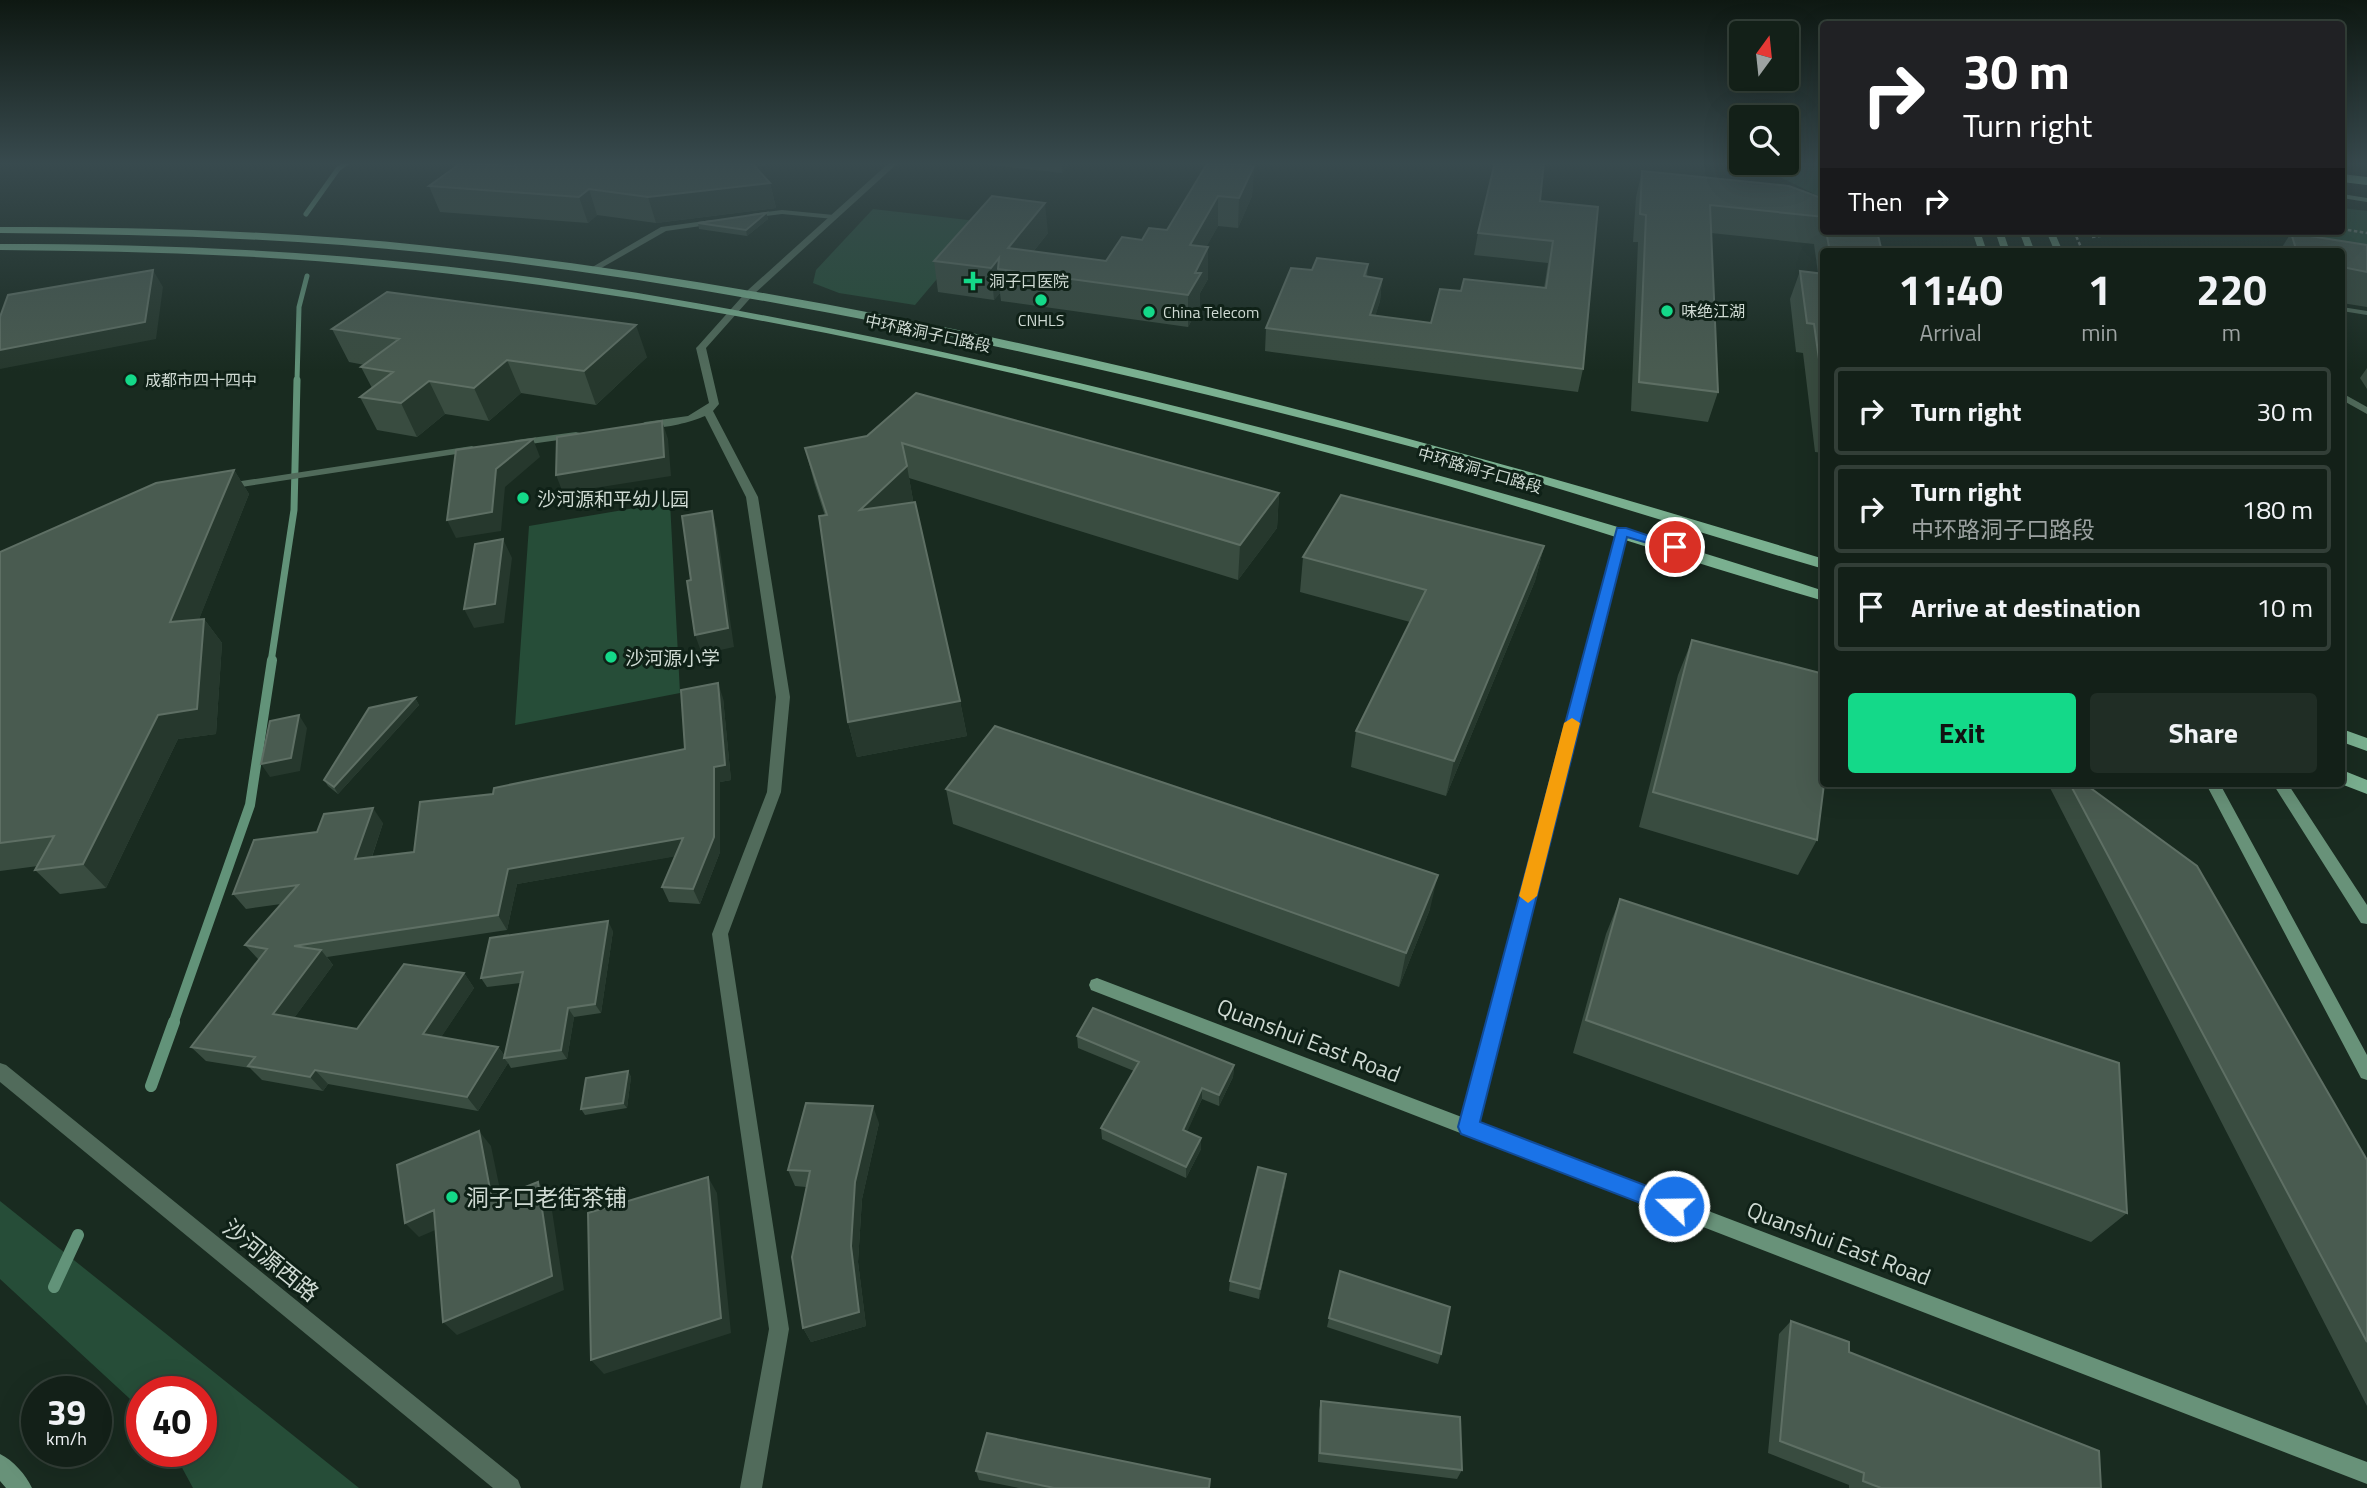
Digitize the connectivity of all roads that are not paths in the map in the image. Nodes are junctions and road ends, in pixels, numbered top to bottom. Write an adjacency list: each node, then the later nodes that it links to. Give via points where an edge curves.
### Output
1 (139, 231): 5 (main road, 中环路洞子口路段, via 278,237)
2 (660, 231): 5 (lane)
3 (818, 231): 6 (street)
4 (0, 247): 8 (main road, 中环路洞子口路段, via 260,254 483,275)
5 (593, 269): 6 (main road, 中环路洞子口路段)
6 (751, 292): 8 (street); 19 (main road, 中环路洞子口路段, via 961,334 1365,431)
7 (2345, 309): 9 (lane)
8 (732, 311): 11 (street, via 701,348 714,404); 18 (main road, 中环路洞子口路段, via 1164,405)
9 (2367, 313)
10 (2345, 398): 12 (lane)
11 (708, 411): 13 (street, via 689,419); 36 (street, via 752,497 783,696 774,792 720,934 779,1329)
12 (2367, 411)
13 (635, 427)
14 (595, 432): 15 (street)
15 (500, 446)
16 (486, 447): 17 (street, via 243,481)
17 (208, 491)
18 (1622, 531): 20 (main road, 中环路洞子口路段); 31 (street)
19 (1820, 563)
20 (1820, 595)
21 (2345, 736): 22 (main road)
22 (2367, 745)
23 (2345, 779): 26 (main road)
24 (2215, 787): 30 (street)
25 (2282, 787): 27 (street)
26 (2367, 787)
27 (2367, 918)
28 (1097, 985): 31 (street, Quanshui East Road)
29 (0, 1071): 35 (street, 沙河源西路)
30 (2367, 1072)
31 (1468, 1127): 33 (street, Quanshui East Road)
32 (0, 1465): 34 (street)
33 (2367, 1473)
34 (21, 1488)
35 (510, 1488)
36 (751, 1488)

